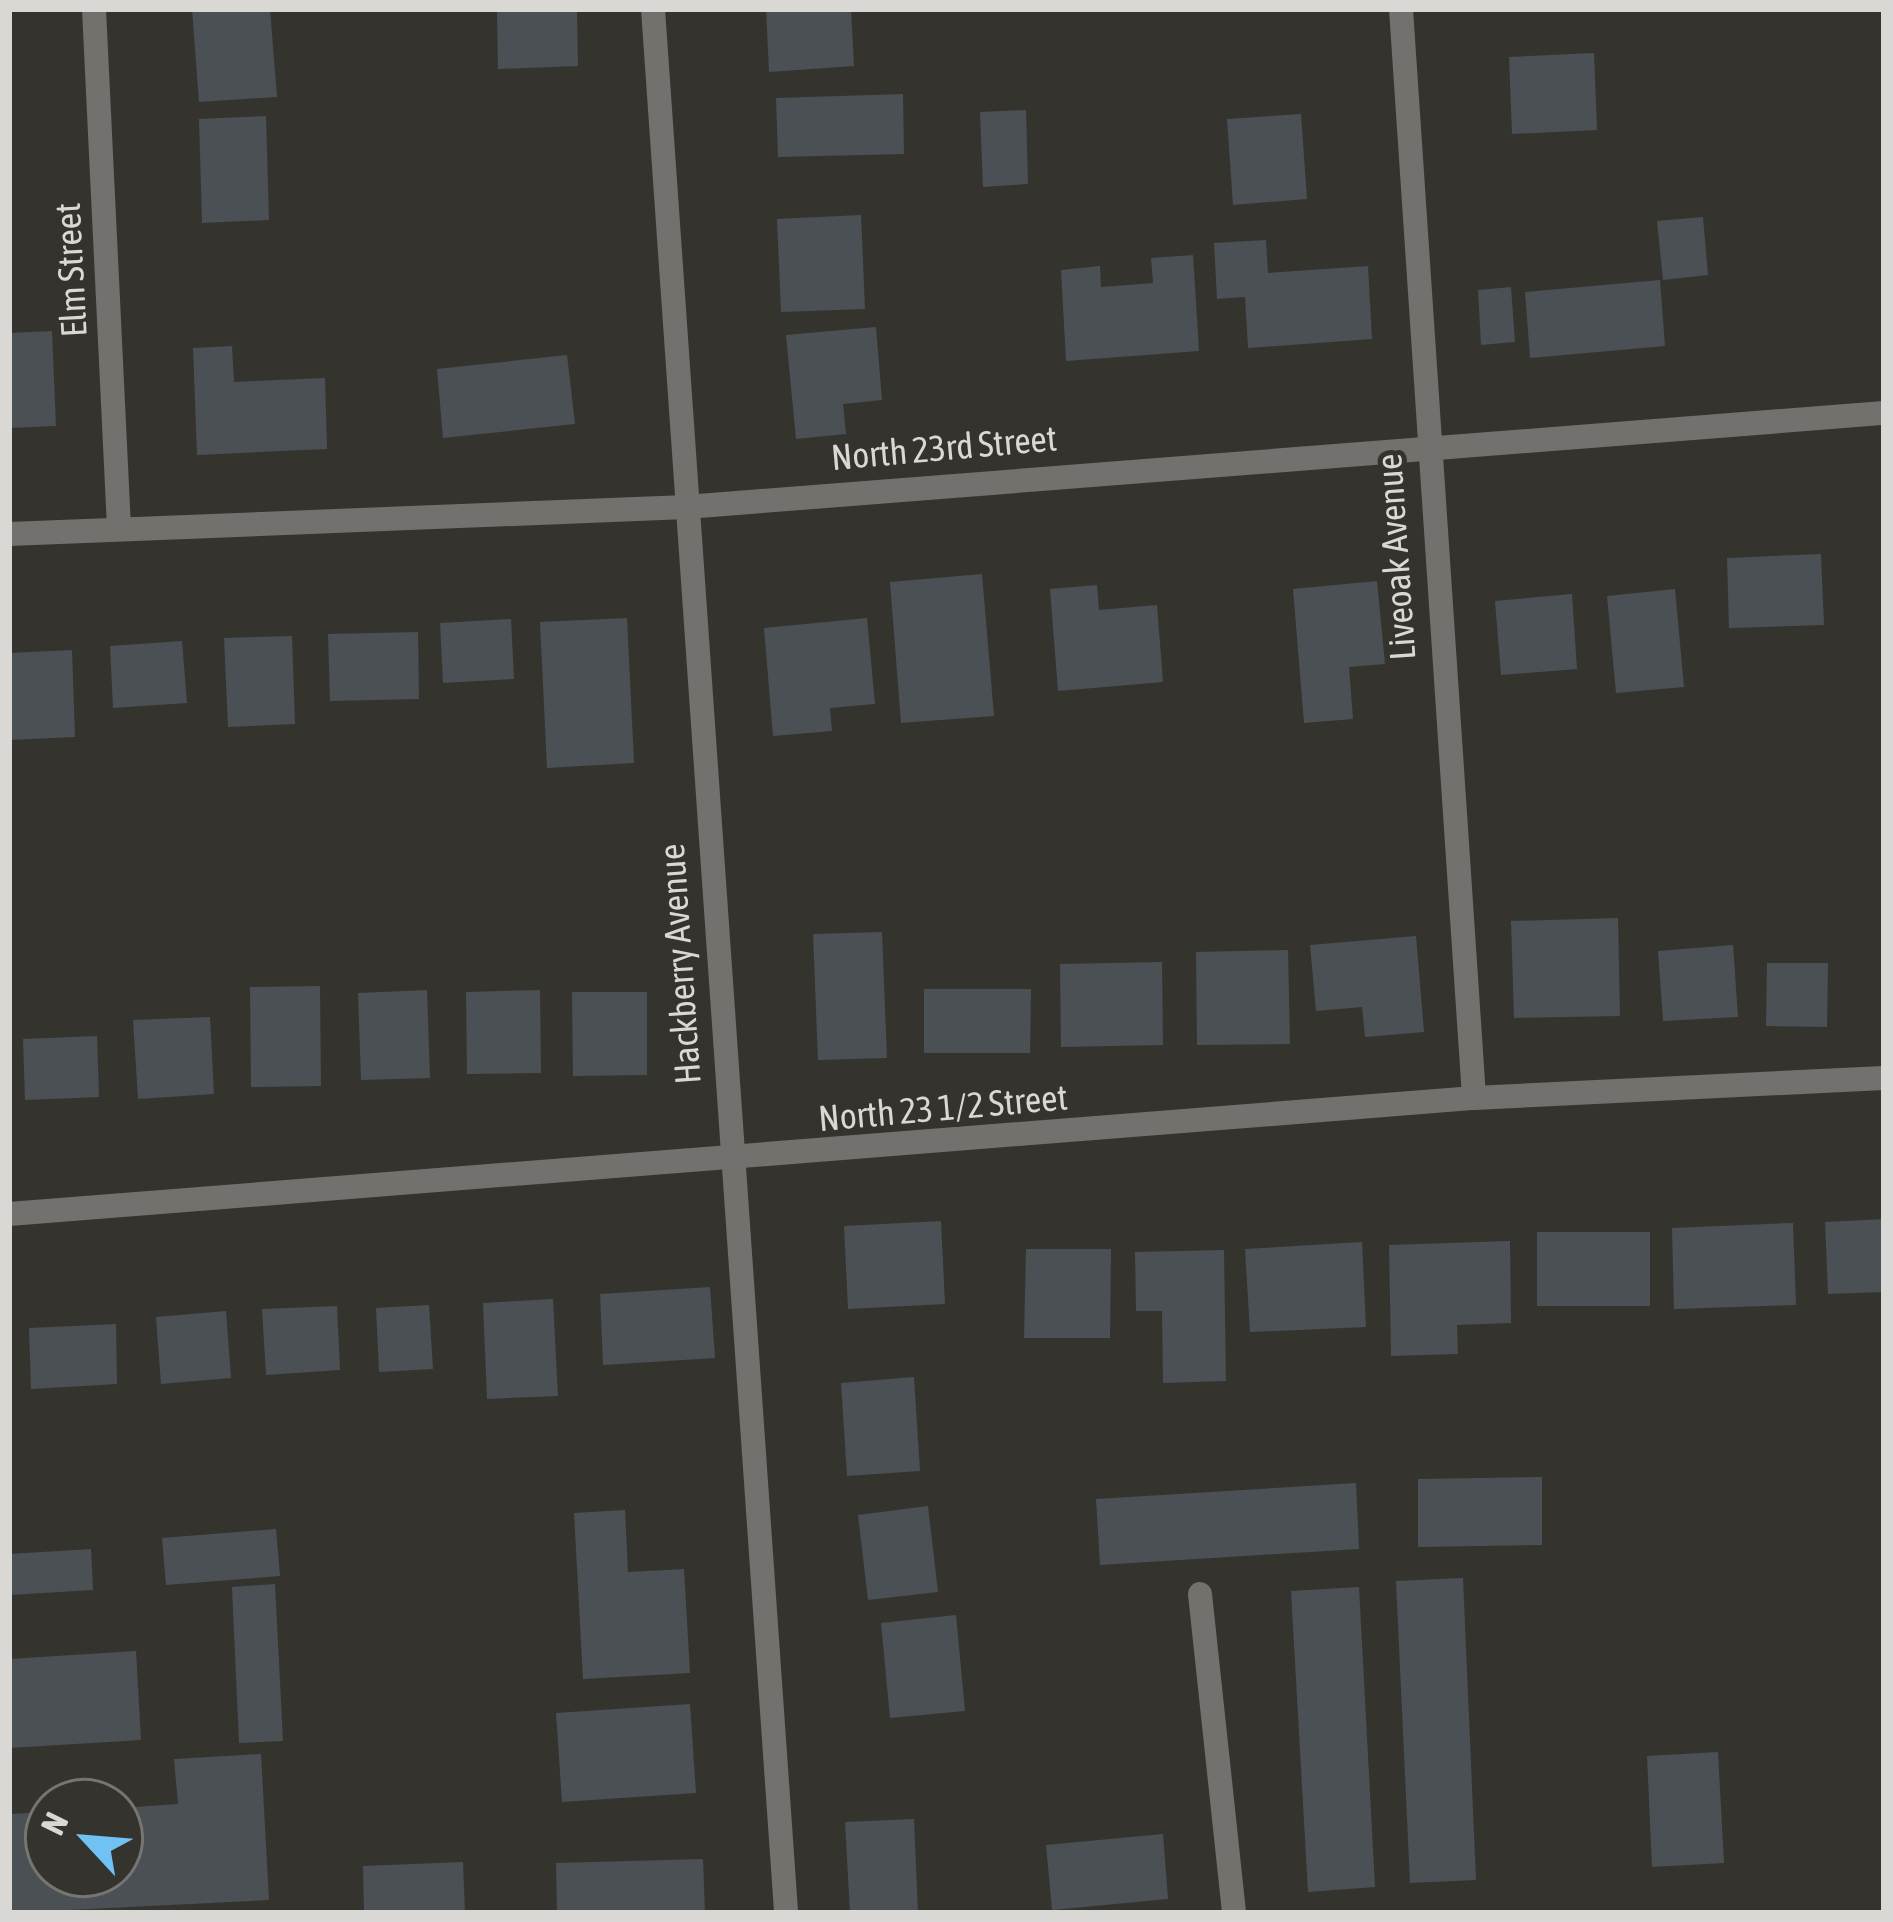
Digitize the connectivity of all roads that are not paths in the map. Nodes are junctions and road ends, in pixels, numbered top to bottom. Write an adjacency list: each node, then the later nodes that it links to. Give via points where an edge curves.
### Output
1 (94, 9): 7 (street, Elm Street)
2 (653, 9): 6 (street, Hackberry Avenue)
3 (1401, 9): 5 (street, Liveoak Avenue)
4 (1884, 413): 5 (street, North 23rd Street)
5 (1424, 442): 6 (street, North 23rd Street); 10 (street, Liveoak Avenue)
6 (686, 507): 7 (street, North 23rd Street); 11 (street, Hackberry Avenue)
7 (119, 528): 8 (street, North 23rd Street)
8 (9, 534)
9 (1884, 1078): 10 (street, North 23 1/2 Street)
10 (1474, 1098): 11 (street, North 23 1/2 Street)
11 (730, 1163): 12 (street, North 23 1/2 Street); 14 (street, Hackberry Avenue)
12 (9, 1214)
13 (1200, 1594): 15 (street)
14 (786, 1913)
15 (1234, 1913)

